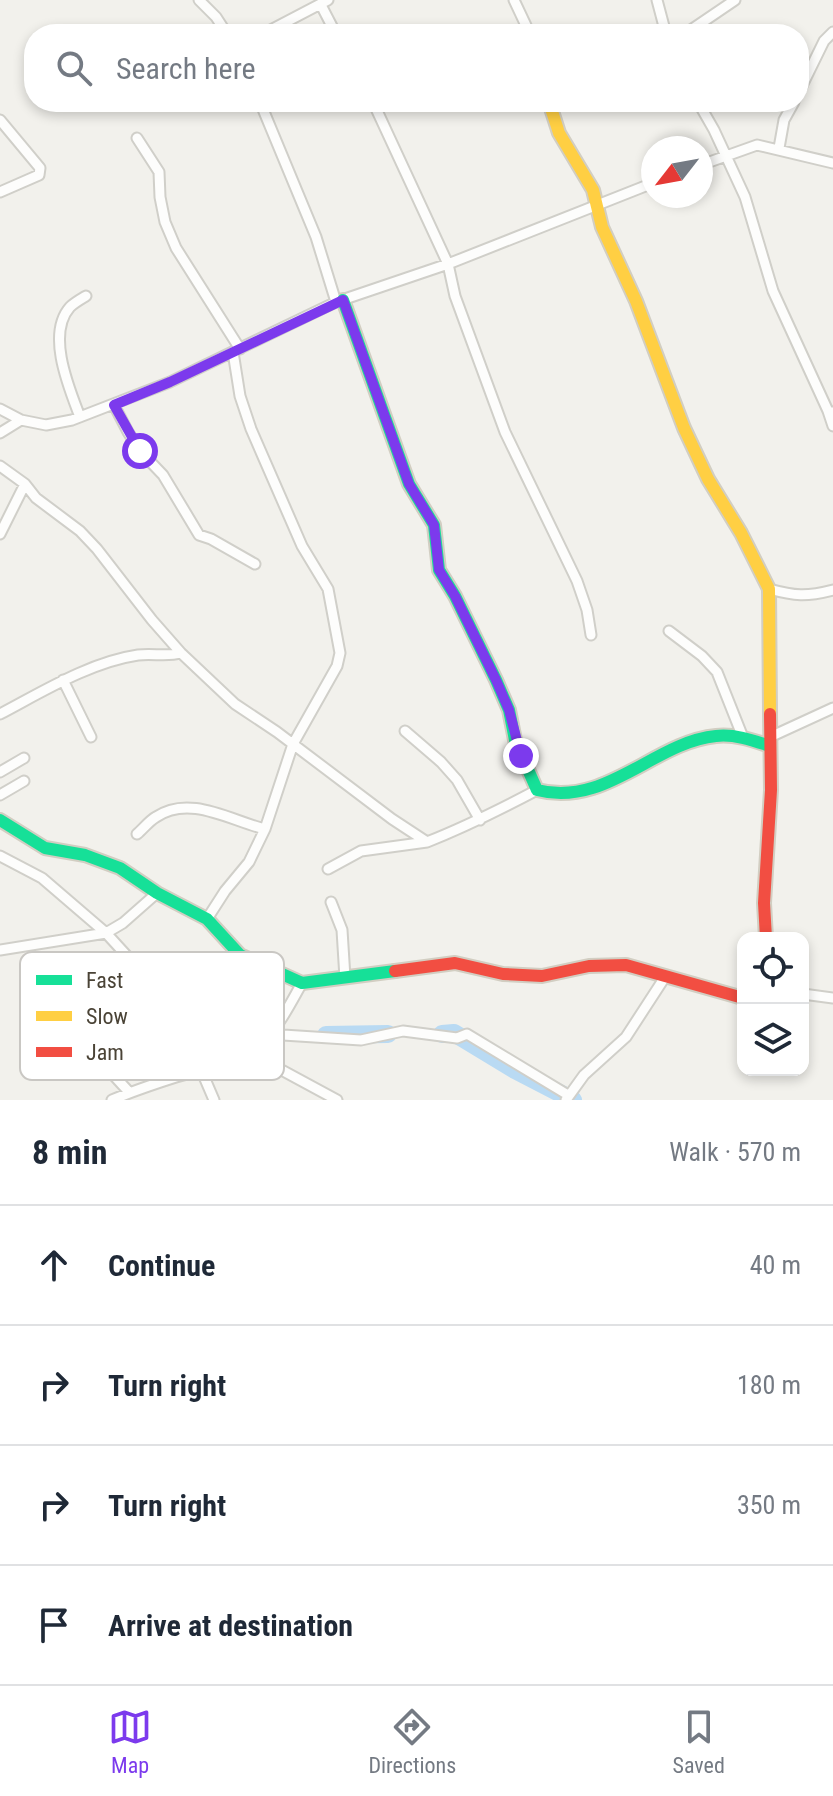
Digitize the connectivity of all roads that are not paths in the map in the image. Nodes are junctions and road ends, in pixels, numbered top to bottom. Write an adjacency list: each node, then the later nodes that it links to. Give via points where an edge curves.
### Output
1 (199, 0): 6 (street)
2 (514, 0): 9 (street)
3 (657, 0): 10 (street)
4 (735, 0): 11 (street)
5 (325, 2): 7 (street); 8 (street)
6 (221, 24)
7 (282, 24)
8 (333, 24)
9 (525, 24)
10 (663, 24)
11 (700, 24)
12 (833, 32): 13 (street)
13 (809, 72)
14 (264, 112): 30 (street)
15 (378, 112): 28 (street)
16 (552, 112): 27 (street)
17 (703, 112): 22 (street)
18 (788, 112): 21 (street)
19 (0, 120): 26 (street, via 40,168 39,175)
20 (137, 138): 31 (street, via 159,172 165,222 176,248)
21 (779, 148): 22 (street, via 752,145); 24 (street)
22 (726, 155): 23 (street); 34 (street, via 745,197 773,291)
23 (713, 160)
24 (833, 163)
25 (641, 188): 27 (street)
26 (0, 192)
27 (597, 205): 28 (street); 43 (street, via 684,428)
28 (448, 264): 30 (street); 46 (street, via 505,432 577,581)
29 (86, 296): 35 (street, via 70,307 60,329 64,376)
30 (339, 301): 31 (street); 59 (street, via 409,484 434,525 439,570 496,680)
31 (236, 350): 32 (street); 55 (street, via 247,418 302,546 328,589 340,653)
32 (114, 405): 35 (street); 42 (street, via 199,535)
33 (0, 409): 36 (street)
34 (830, 411): 37 (street)
35 (80, 417): 36 (street, via 46,425)
36 (21, 420): 38 (street)
37 (833, 426)
38 (0, 433)
39 (0, 466): 40 (street)
40 (25, 484): 41 (street); 47 (street, via 97,549)
41 (0, 534)
42 (255, 564)
43 (769, 589): 44 (street, via 808,597); 54 (street)
44 (833, 590)
45 (669, 631): 52 (street, via 717,672)
46 (591, 635)
47 (181, 653): 48 (street, via 139,655); 55 (street, via 235,704)
48 (63, 680): 50 (street); 53 (street)
49 (833, 708): 54 (street)
50 (0, 714)
51 (405, 731): 62 (street, via 457,780)
52 (742, 735): 54 (street); 59 (street, via 687,743 629,774 572,794)
53 (91, 737)
54 (770, 742): 71 (street)
55 (293, 744): 63 (street); 65 (street)
56 (24, 758): 57 (street)
57 (0, 772)
58 (24, 781): 60 (street)
59 (537, 790): 62 (street)
60 (0, 795)
61 (0, 820): 68 (street, via 45,848 120,868)
62 (480, 820): 65 (street)
63 (265, 829): 64 (street, via 208,810 171,810); 70 (street, via 249,862)
64 (137, 834)
65 (427, 842): 67 (street, via 361,851)
66 (0, 856): 72 (street, via 42,878)
67 (328, 869)
68 (157, 893): 70 (street); 72 (street)
69 (331, 902): 78 (street, via 342,930)
70 (207, 919): 75 (street)
71 (766, 932)
72 (106, 933): 73 (street); 74 (street)
73 (0, 950)
74 (123, 952)
75 (237, 952)
76 (284, 975): 79 (street)
77 (665, 977): 78 (street, via 615,964 542,976 455,963); 81 (street); 90 (street, via 626,1037)
78 (345, 978): 79 (street)
79 (302, 983): 83 (street)
80 (809, 995): 82 (street)
81 (737, 997)
82 (833, 998)
83 (284, 1015)
84 (284, 1035): 90 (street, via 361,1040 403,1031 473,1035)
85 (284, 1071): 93 (street)
86 (118, 1080): 89 (street)
87 (173, 1080): 89 (street)
88 (205, 1080): 92 (street)
89 (129, 1092): 91 (street)
90 (567, 1098)
91 (112, 1100)
92 (214, 1100)
93 (337, 1100)

